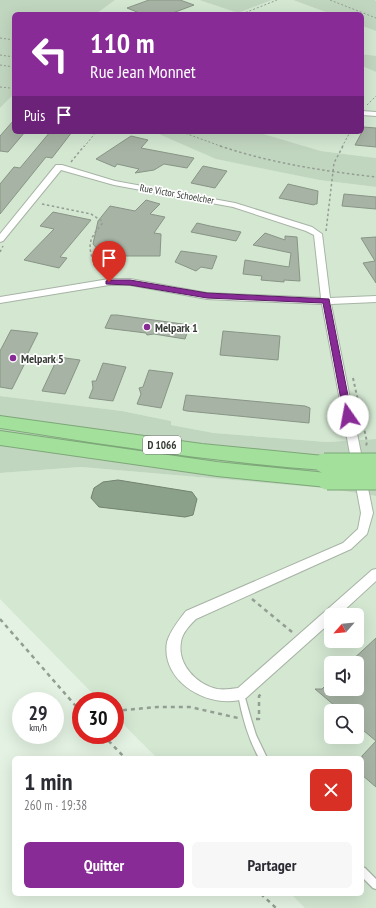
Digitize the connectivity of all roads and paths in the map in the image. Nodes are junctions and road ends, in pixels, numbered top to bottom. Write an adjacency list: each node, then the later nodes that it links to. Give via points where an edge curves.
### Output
1 (276, 0): 3 (path)
2 (330, 0): 4 (path)
3 (247, 12)
4 (361, 12)
5 (364, 13): 6 (path)
6 (376, 18)
7 (0, 38): 8 (path)
8 (12, 40)
9 (0, 55): 10 (path)
10 (12, 57)
11 (0, 66): 12 (path)
12 (12, 67)
13 (0, 87): 14 (path)
14 (10, 88)
15 (376, 96): 16 (path)
16 (367, 106)
17 (364, 113): 18 (street)
18 (376, 114)
19 (94, 134): 23 (path)
20 (187, 134): 25 (path, via 214,145 278,162)
21 (349, 134): 25 (path)
22 (67, 162): 23 (path)
23 (71, 162): 24 (path)
24 (77, 164)
25 (332, 172): 26 (path); 28 (path, via 327,231)
26 (376, 177)
27 (38, 203): 30 (path, via 91,214 102,221 88,246)
28 (320, 228)
29 (0, 239): 33 (street, Rue Victor Schoelcher, via 59,167 114,183 235,205 309,228 318,234)
30 (95, 267)
31 (376, 299): 33 (street)
32 (0, 300): 33 (street, via 109,282 130,282 207,296)
33 (326, 301): 40 (street, via 367,513 363,531 347,546)
34 (0, 422): 37 (highway, D 1066, via 268,459)
35 (0, 438): 37 (highway, D 1066, via 217,469)
36 (376, 463): 37 (highway, D 1066, bridge)
37 (326, 471): 38 (highway, D 1066, bridge)
38 (376, 480)
39 (372, 578): 42 (street)
40 (245, 591): 42 (path); 43 (street, via 190,615 174,642 174,658 184,677 197,688 218,696)
41 (0, 619): 44 (path)
42 (302, 640): 43 (street)
43 (241, 694): 47 (lane, via 254,744)
44 (72, 702)
45 (112, 744): 46 (path)
46 (123, 756)
47 (262, 756)
48 (364, 873): 49 (lane)
49 (376, 885)
50 (263, 896): 51 (path)
51 (276, 908)

